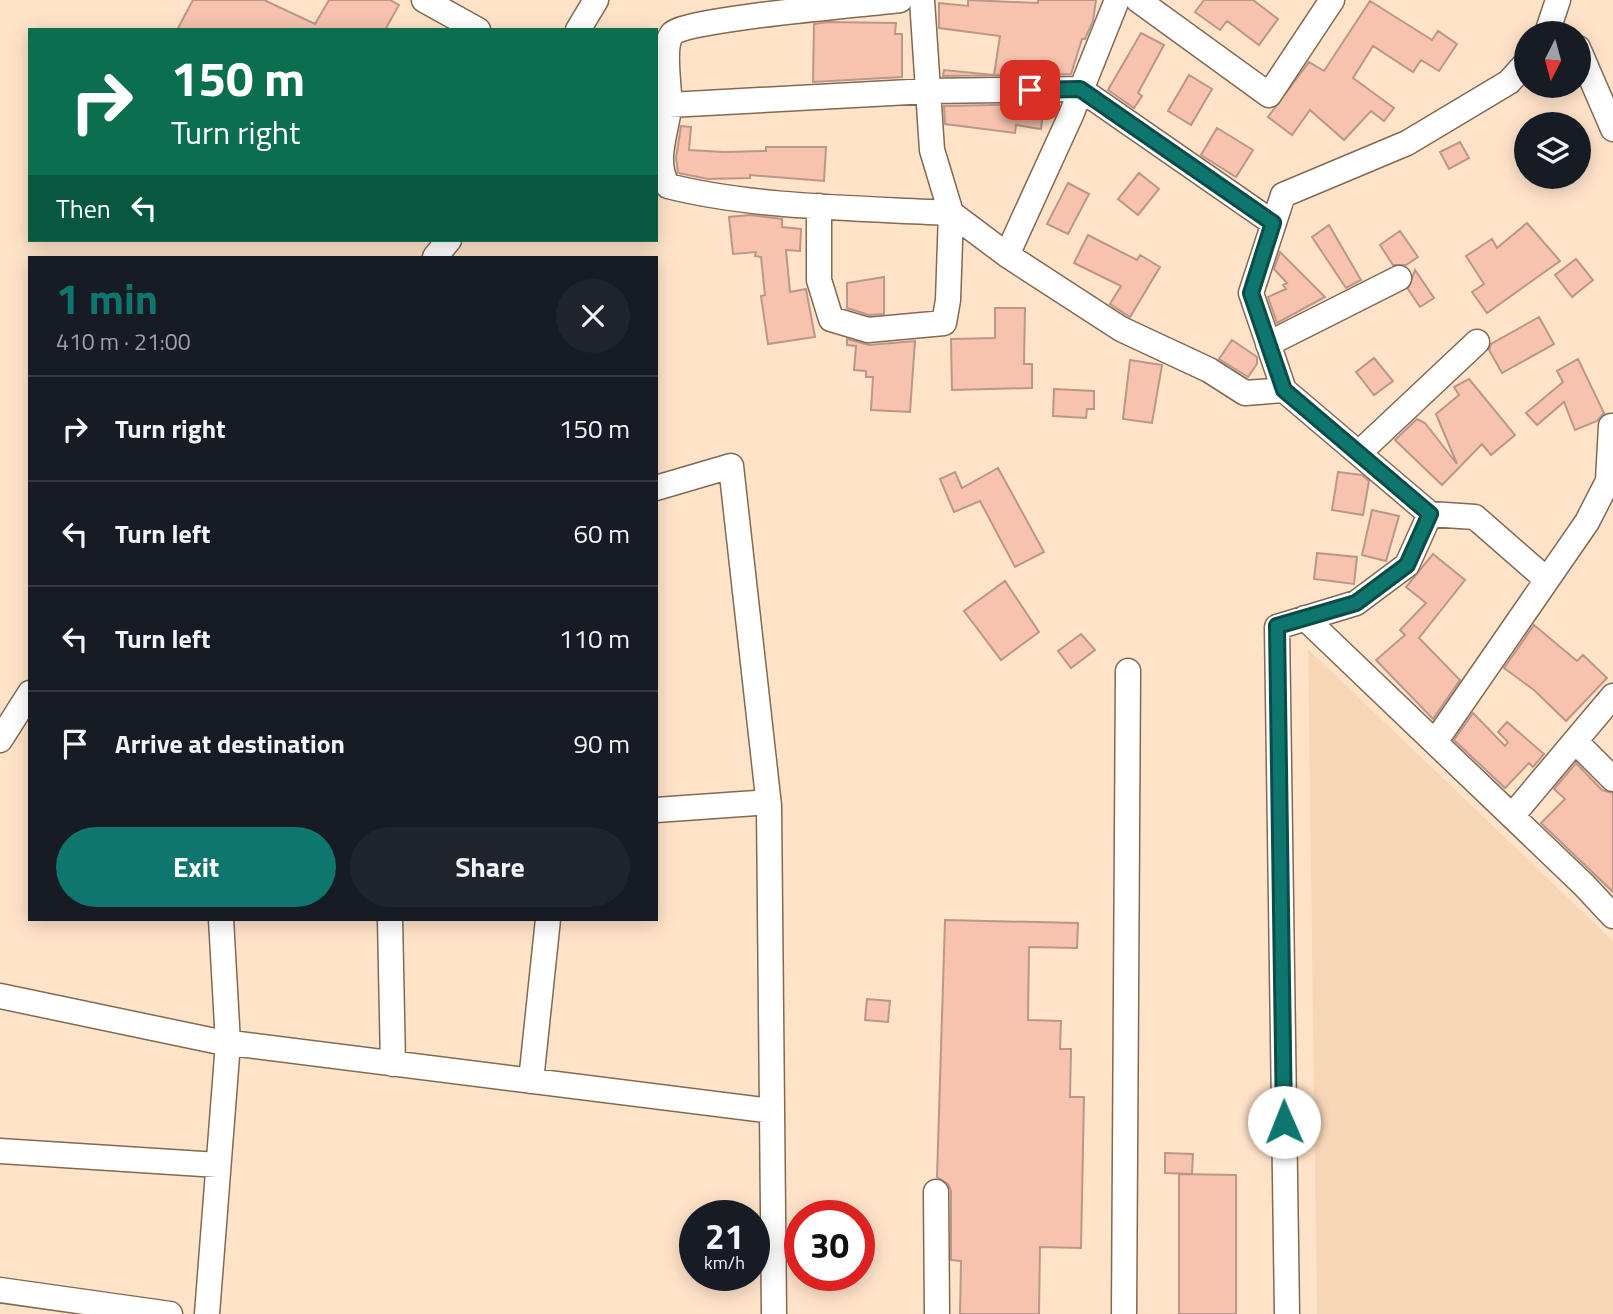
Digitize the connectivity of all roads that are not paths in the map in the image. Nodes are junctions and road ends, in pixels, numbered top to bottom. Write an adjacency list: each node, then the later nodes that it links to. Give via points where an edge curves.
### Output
1 (424, 0): 11 (street)
2 (596, 0): 12 (street)
3 (900, 0): 17 (street, via 716,21 677,30 668,49)
4 (922, 0): 16 (street)
5 (1116, 0): 15 (street)
6 (1138, 0): 7 (street, via 1269,95)
7 (1332, 0)
8 (1557, 4): 9 (street); 10 (street)
9 (1551, 21)
10 (1565, 21)
11 (474, 28)
12 (579, 28)
13 (1514, 76): 21 (street, via 1407,143 1283,195)
14 (1591, 78): 18 (street)
15 (1080, 89): 16 (street); 21 (street); 23 (street)
16 (928, 91): 17 (street); 20 (street, via 932,150)
17 (669, 106): 19 (street, via 660,161 668,186)
18 (1613, 129)
19 (819, 206): 20 (street); 20 (street, via 819,280 831,319 868,330 944,323)
20 (951, 213): 23 (street)
21 (1273, 223): 27 (street, via 1251,293)
22 (447, 242): 24 (street)
23 (1007, 255): 28 (street, via 1121,329 1209,370 1245,393)
24 (436, 256)
25 (1399, 278): 27 (street)
26 (1477, 342): 30 (street)
27 (1268, 344): 28 (street)
28 (1284, 390): 30 (street)
29 (1611, 426): 33 (street, via 1608,481 1587,522)
30 (1360, 453): 32 (street)
31 (658, 487): 53 (street, via 731,466 769,806)
32 (1430, 514): 33 (street, via 1475,517); 34 (street, via 1407,565 1356,603)
33 (1547, 580): 40 (street)
34 (1305, 618): 40 (street); 63 (street, via 1277,626)
35 (1128, 671): 62 (street)
36 (1613, 696): 39 (street)
37 (28, 697): 38 (street)
38 (0, 740)
39 (1575, 741): 41 (street); 44 (street)
40 (1435, 742): 44 (street)
41 (1613, 779)
42 (756, 803): 43 (street)
43 (658, 810)
44 (1512, 816): 45 (street)
45 (1613, 916)
46 (221, 921): 50 (street)
47 (390, 921): 51 (street)
48 (548, 921): 52 (street)
49 (0, 996): 50 (street)
50 (228, 1043): 51 (street); 55 (street)
51 (393, 1064): 52 (street)
52 (531, 1081): 53 (street)
53 (772, 1111): 60 (street)
54 (0, 1151): 55 (street)
55 (218, 1165): 59 (street)
56 (936, 1192): 61 (street)
57 (0, 1290): 58 (street)
58 (170, 1314)
59 (207, 1314)
60 (774, 1314)
61 (937, 1314)
62 (1124, 1314)
63 (1287, 1314)

